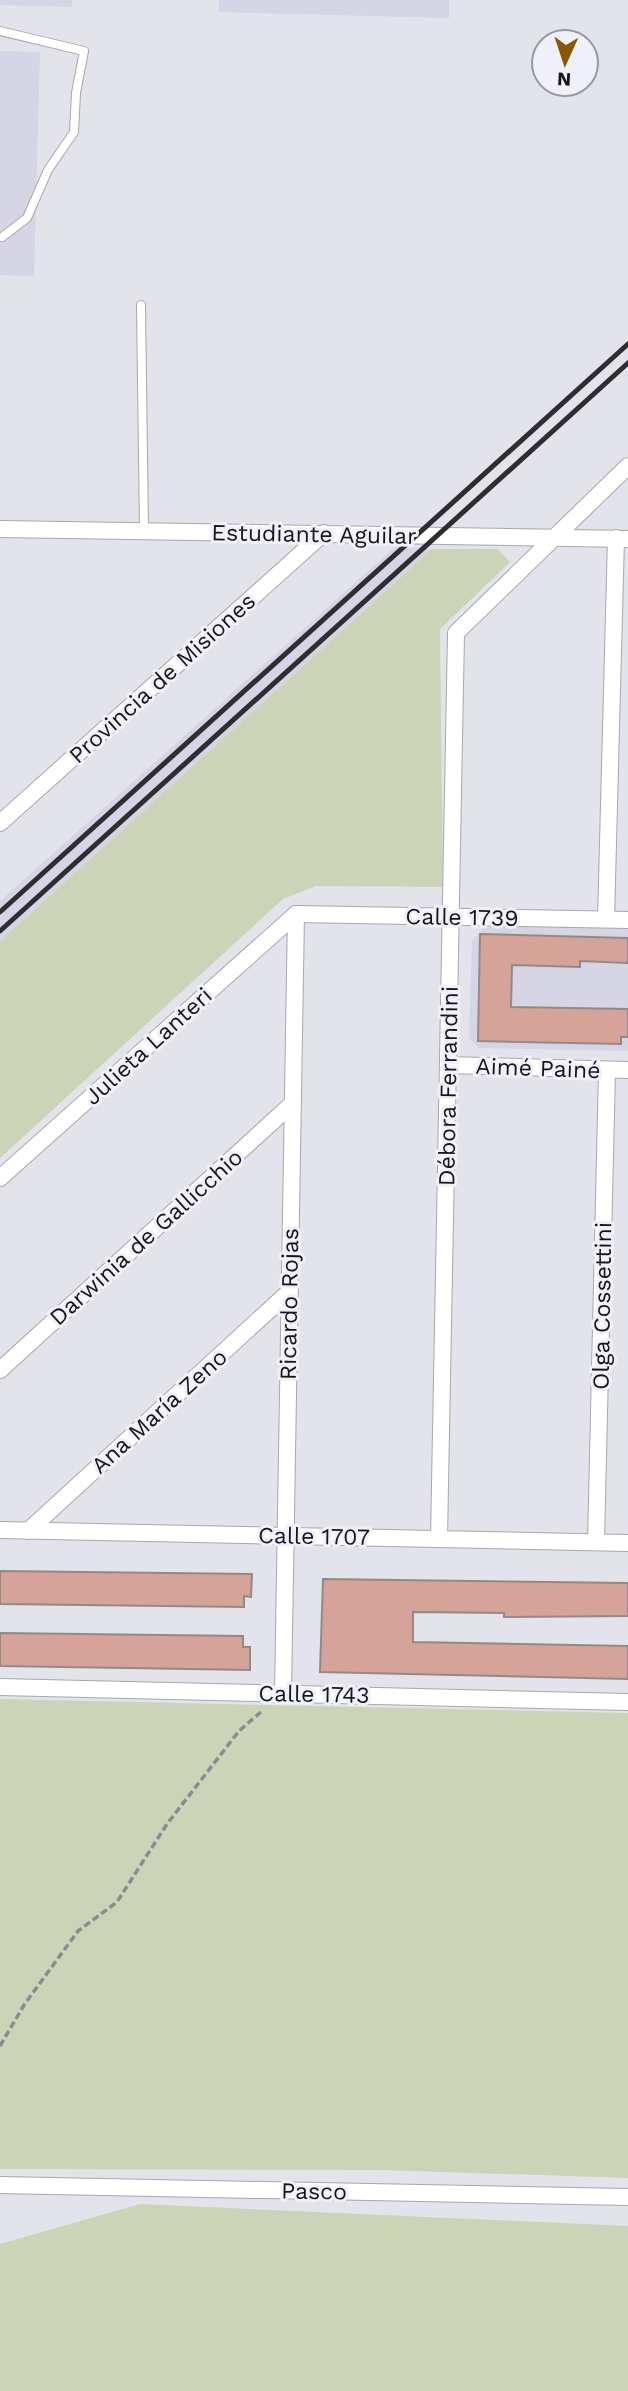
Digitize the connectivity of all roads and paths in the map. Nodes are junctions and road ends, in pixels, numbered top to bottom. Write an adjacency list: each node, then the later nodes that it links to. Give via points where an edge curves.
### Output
1 (0, 30): 2 (lane, via 84,51 74,132 48,170 27,218)
2 (2, 237)
3 (141, 305): 6 (lane)
4 (628, 466): 8 (street)
5 (0, 529): 6 (street, Estudiante Aguilar)
6 (144, 531): 7 (street, Estudiante Aguilar)
7 (324, 533): 8 (street, Estudiante Aguilar); 10 (street, Provincia de Misiones)
8 (553, 537): 9 (street, Estudiante Aguilar); 12 (street, Débora Ferrandini, via 456,634)
9 (622, 538): 13 (street)
10 (0, 822)
11 (296, 914): 12 (street, Calle 1739); 18 (street, Ricardo Rojas); 19 (street, Julieta Lanteri)
12 (451, 916): 13 (street, Calle 1739); 15 (street, Débora Ferrandini)
13 (606, 919): 14 (street, Calle 1739)
14 (628, 920)
15 (448, 1065): 16 (street, Aimé Painé); 25 (street, Débora Ferrandini)
16 (607, 1070): 17 (street, Aimé Painé); 26 (street, Olga Cossettini)
17 (628, 1070)
18 (293, 1103): 20 (street, Ricardo Rojas); 21 (street, Darwinia de Gallicchio)
19 (0, 1178)
20 (290, 1292): 23 (street, Ana María Zeno); 24 (street, Ricardo Rojas)
21 (0, 1370)
22 (0, 1530): 23 (street, Calle 1707)
23 (28, 1531): 24 (street, Calle 1707)
24 (285, 1536): 25 (street, Calle 1707); 29 (street, Ricardo Rojas)
25 (439, 1539): 26 (street, Calle 1707)
26 (596, 1542): 27 (street, Calle 1707)
27 (628, 1543)
28 (0, 1687): 29 (street, Calle 1743)
29 (283, 1694): 30 (street, Calle 1743); 31 (path, via 239,1731 167,1824 117,1902 78,1931 24,2004)
30 (628, 1702)
31 (0, 2046)
32 (0, 2185): 33 (street, Pasco)
33 (628, 2197)

